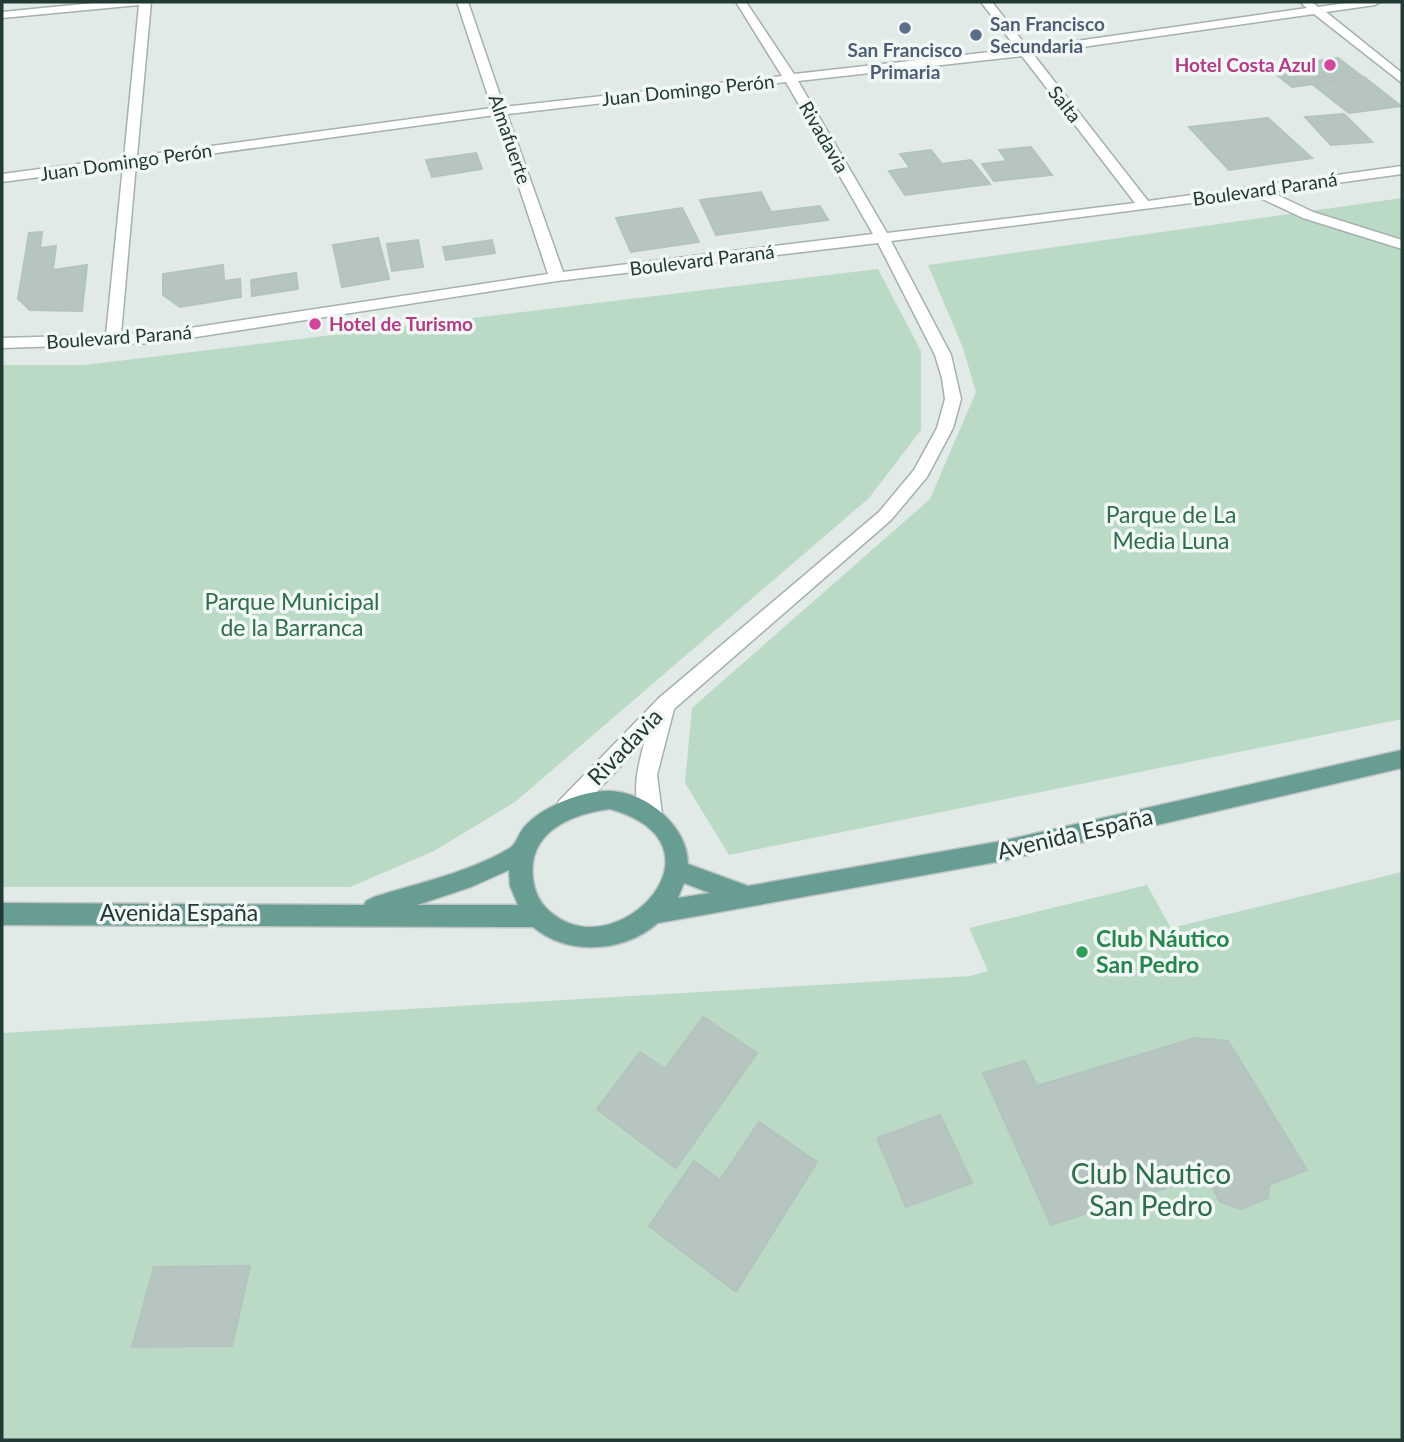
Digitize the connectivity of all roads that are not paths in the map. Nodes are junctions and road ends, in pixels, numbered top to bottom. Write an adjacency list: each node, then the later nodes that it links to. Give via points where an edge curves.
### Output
1 (136, 2): 8 (street)
2 (145, 2): 13 (street)
3 (462, 2): 12 (street, Almafuerte)
4 (741, 2): 10 (street, Rivadavia)
5 (986, 2): 9 (street, Salta)
6 (1375, 2): 7 (street, Juan Domingo Perón)
7 (1310, 6): 9 (street, Juan Domingo Perón); 11 (street)
8 (2, 15)
9 (1024, 51): 10 (street, Juan Domingo Perón); 17 (street, Salta)
10 (790, 78): 12 (street, Juan Domingo Perón); 18 (street, Rivadavia)
11 (1402, 79)
12 (500, 111): 13 (street, Juan Domingo Perón); 20 (street, Almafuerte)
13 (131, 162): 15 (street, Juan Domingo Perón); 21 (street)
14 (1402, 170): 16 (street, Boulevard Paraná)
15 (2, 178)
16 (1256, 191): 17 (street, Boulevard Paraná); 19 (street, via 1308,215)
17 (1144, 206): 18 (street, Boulevard Paraná)
18 (883, 239): 20 (street, Boulevard Paraná); 23 (street, Rivadavia, via 943,355 953,400 945,428 921,472 885,516)
19 (1402, 244)
20 (557, 277): 21 (street, Boulevard Paraná)
21 (113, 341): 22 (street, Boulevard Paraná)
22 (2, 343)
23 (666, 704): 25 (street, Rivadavia); 26 (street, Rivadavia, via 646,775)
24 (1402, 759): 29 (main road, Avenida España, via 1002,851)
25 (567, 807): 26 (main road, via 610,800); 27 (main road, via 547,819)
26 (651, 814): 28 (main road, via 675,849)
27 (522, 853): 30 (main road, Avenida España, via 464,880); 33 (main road, via 519,876)
28 (678, 871): 29 (main road, Avenida España); 31 (main road, Avenida España, via 670,893)
29 (744, 895): 31 (main road, Avenida España)
30 (356, 913): 32 (main road, Avenida España); 33 (main road, Avenida España)
31 (655, 913): 33 (main road, Avenida España, via 634,928 608,936 582,936 557,929)
32 (2, 914)
33 (536, 916)

